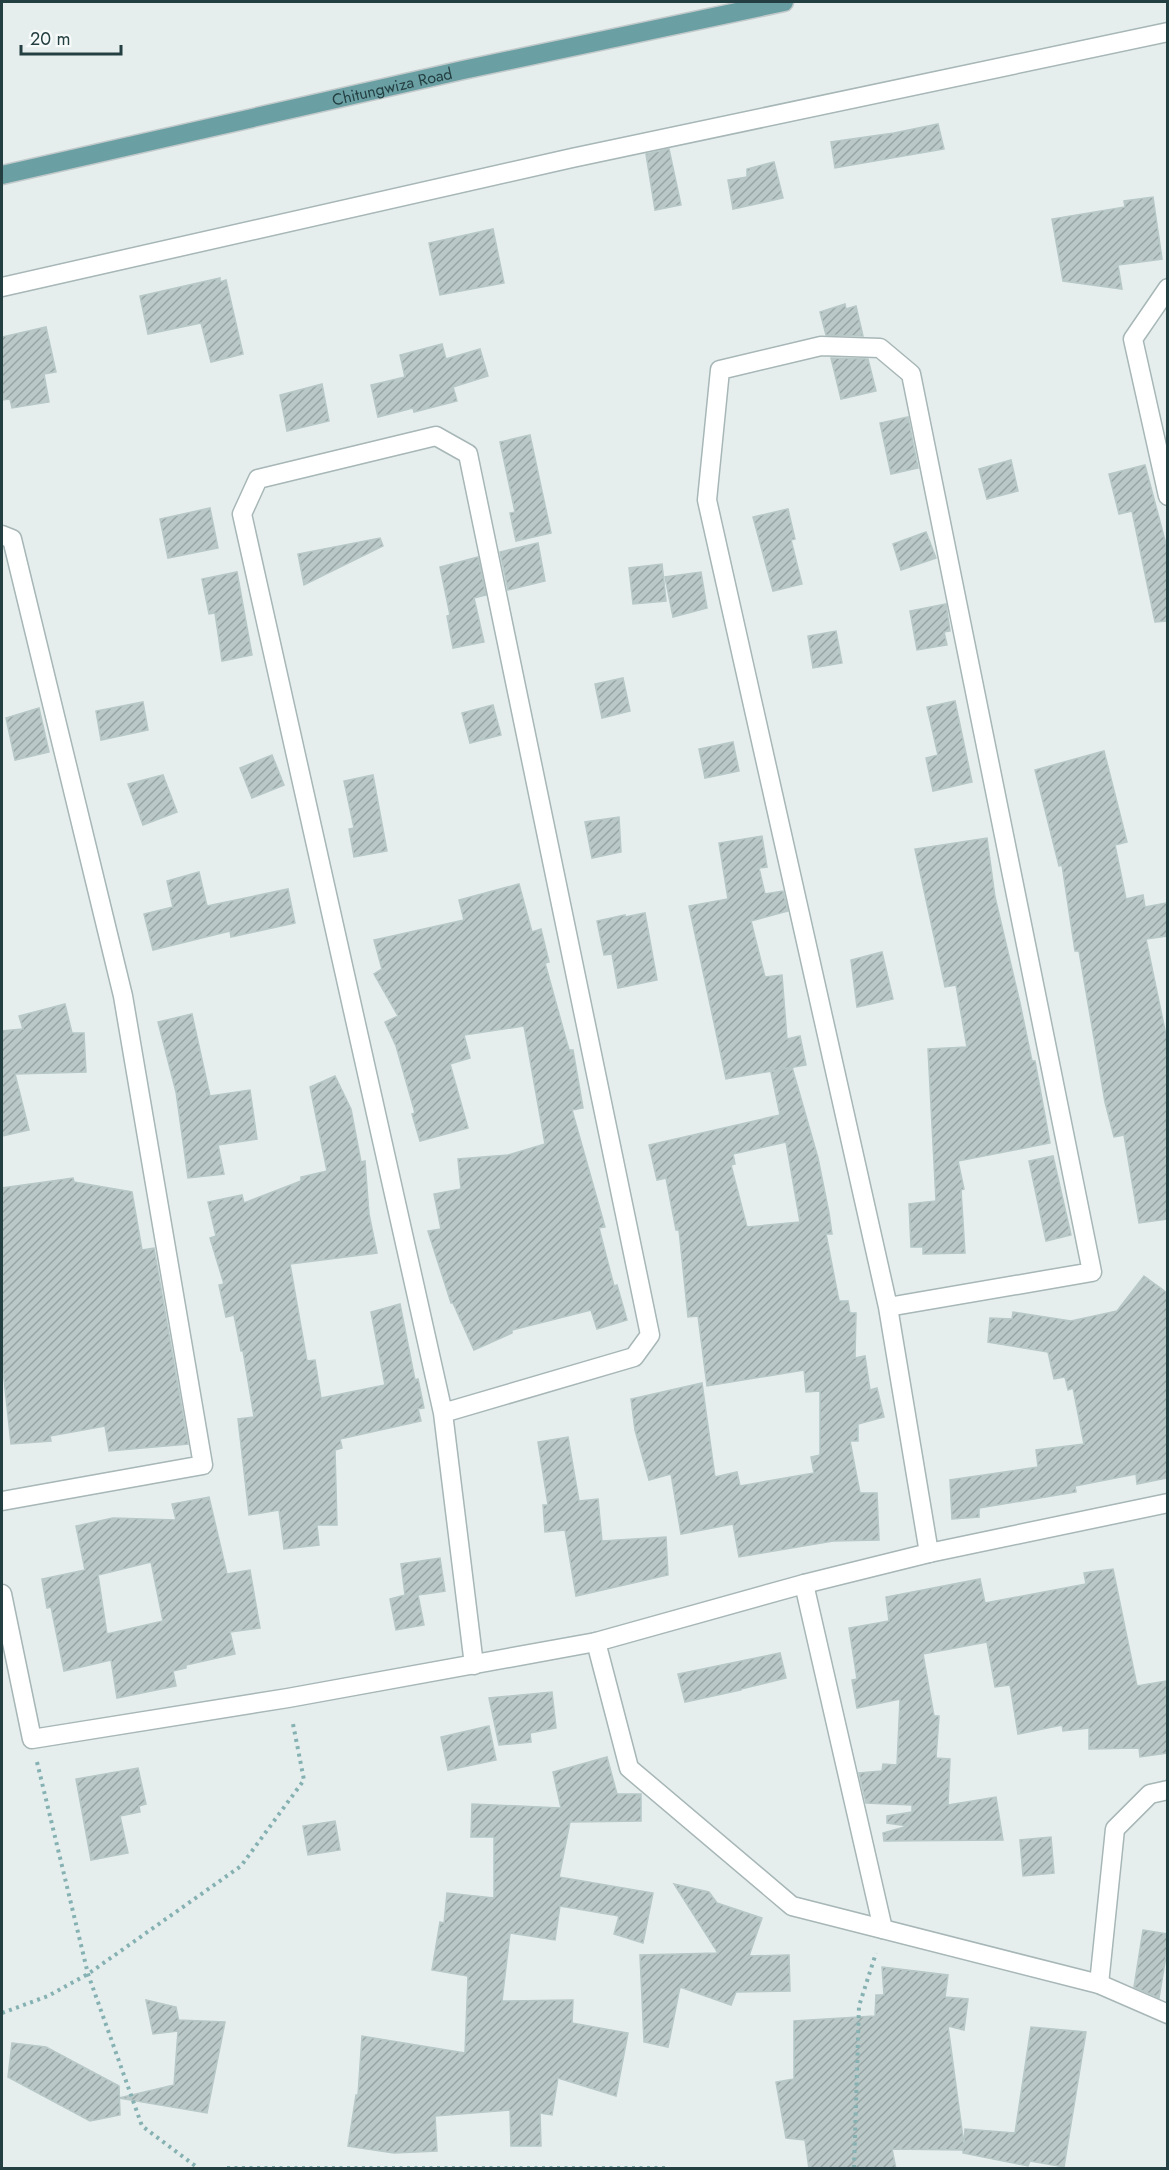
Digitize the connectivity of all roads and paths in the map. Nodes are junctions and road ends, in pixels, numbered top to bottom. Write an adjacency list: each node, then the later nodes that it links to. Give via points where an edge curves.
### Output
1 (784, 2): 3 (main road, Chitungwiza Road, via 463,70)
2 (1167, 32): 4 (street, via 572,158)
3 (2, 176)
4 (2, 287)
5 (1167, 288): 6 (street, via 1133,339)
6 (1167, 496)
7 (2, 535): 10 (street, via 12,539 123,996 202,1465)
8 (888, 1307): 8 (street, via 1092,1272 911,374 880,348 821,346 720,370 707,500); 12 (street)
9 (443, 1413): 9 (street, via 242,514 258,479 436,436 468,454 650,1335 634,1357); 16 (street)
10 (2, 1501)
11 (1167, 1503): 12 (street)
12 (929, 1553): 13 (street)
13 (804, 1584): 15 (street); 20 (street)
14 (2, 1593): 18 (street)
15 (596, 1642): 16 (street); 20 (street, via 629,1768 792,1906)
16 (474, 1665): 17 (street)
17 (288, 1698): 18 (street); 21 (path, via 304,1780 241,1866)
18 (32, 1739): 21 (path)
19 (1167, 1790): 22 (street, via 1150,1794 1114,1829)
20 (883, 1929): 22 (street); 28 (path, via 859,2006)
21 (88, 1974): 23 (path, via 48,1996); 25 (path, via 142,2126)
22 (1099, 1984): 24 (street)
23 (2, 2013)
24 (1167, 2014)
25 (198, 2169)
26 (227, 2169): 27 (path)
27 (667, 2169)
28 (854, 2169)

